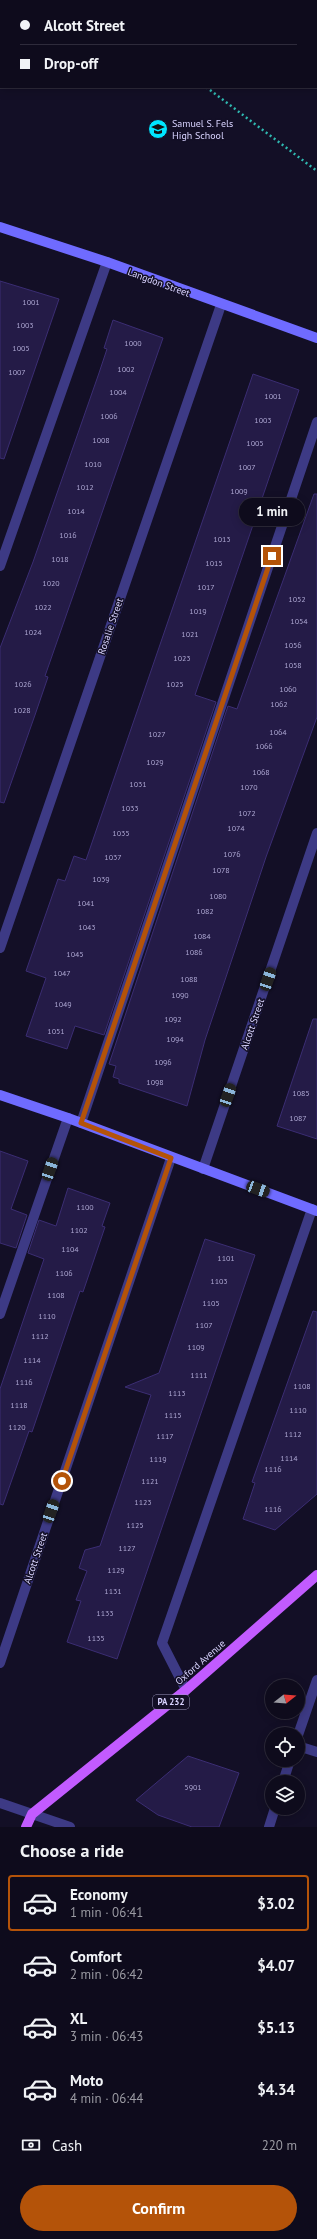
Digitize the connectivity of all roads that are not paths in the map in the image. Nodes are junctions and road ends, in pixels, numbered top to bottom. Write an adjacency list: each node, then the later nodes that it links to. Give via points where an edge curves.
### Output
1 (0, 227): 2 (main road, Langdon Street)
2 (107, 262): 3 (main road, Langdon Street); 6 (street)
3 (221, 305): 4 (main road, Langdon Street); 8 (street, Rosalie Street)
4 (317, 338)
5 (317, 422): 11 (street)
6 (0, 566)
7 (317, 833): 13 (street, Alcott Street)
8 (0, 948)
9 (0, 1095): 10 (main road)
10 (68, 1118): 11 (main road); 15 (street)
11 (81, 1123): 12 (main road)
12 (171, 1158): 13 (main road); 17 (street, Alcott Street)
13 (203, 1169): 14 (main road)
14 (315, 1210): 19 (street, via 162,1643)
15 (0, 1314)
16 (317, 1575): 19 (main road, Oxford Avenue / PA 232)
17 (0, 1663)
18 (317, 1680): 20 (street)
19 (186, 1690): 24 (main road, Oxford Avenue / PA 232)
20 (301, 1727)
21 (305, 1748): 22 (street)
22 (317, 1752)
23 (0, 1803): 24 (street)
24 (32, 1814): 26 (main road, Oxford Avenue / PA 232); 27 (street)
25 (273, 1815): 28 (street)
26 (26, 1827)
27 (70, 1827)
28 (269, 1827)

